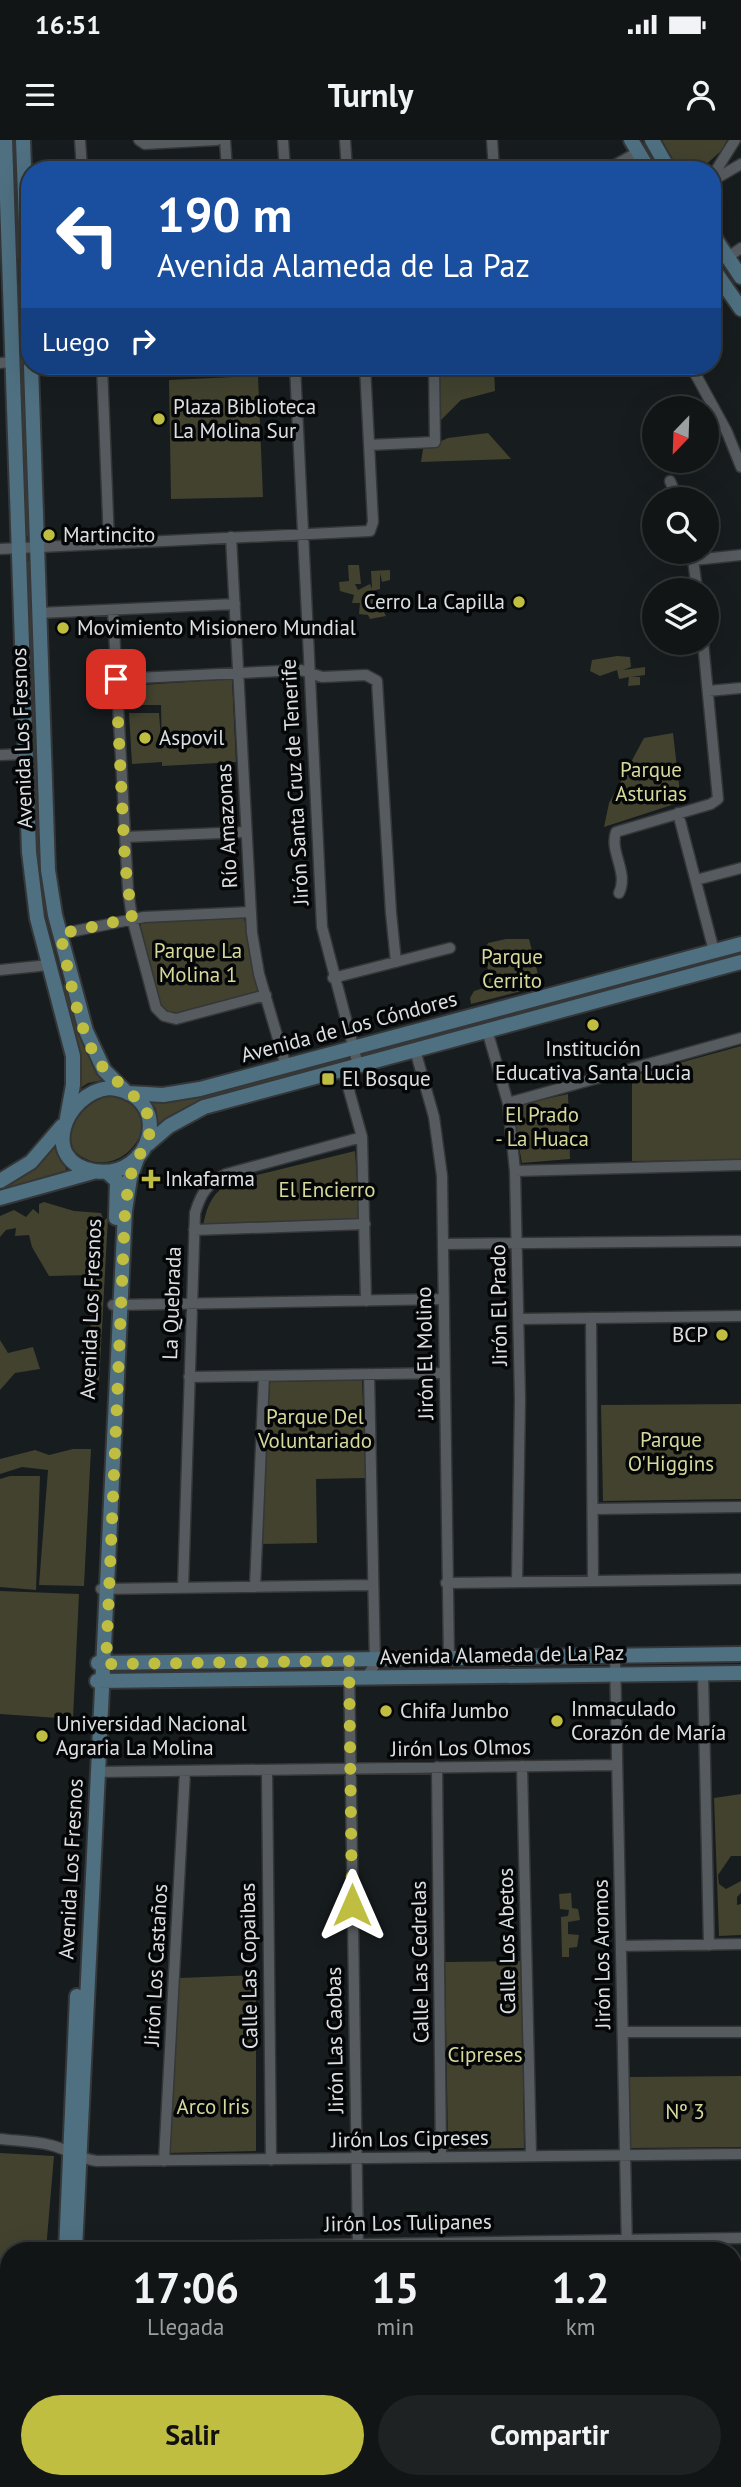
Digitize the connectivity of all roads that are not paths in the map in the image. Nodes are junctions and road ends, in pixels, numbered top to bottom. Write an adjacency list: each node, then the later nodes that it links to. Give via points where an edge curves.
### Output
1 (23, 140): 13 (main road)
2 (80, 140): 14 (street)
3 (139, 140): 4 (street, via 145,144)
4 (217, 140)
5 (225, 140): 15 (street)
6 (284, 140): 16 (street)
7 (345, 140): 17 (street)
8 (492, 140): 18 (street)
9 (652, 140): 20 (main road)
10 (735, 140): 21 (street)
11 (3, 143): 28 (main road, Avenida Los Fresnos)
12 (635, 146): 19 (street)
13 (24, 161)
14 (81, 161)
15 (226, 161)
16 (285, 161)
17 (346, 161)
18 (493, 161)
19 (617, 161)
20 (664, 161)
21 (721, 164)
22 (741, 164): 23 (street)
23 (721, 174)
24 (721, 247): 26 (main road)
25 (741, 248): 26 (street)
26 (728, 257): 29 (main road)
27 (21, 271): 28 (main road, via 15,269)
28 (9, 276): 32 (main road, Avenida Los Fresnos)
29 (741, 277)
30 (21, 279): 32 (main road)
31 (721, 280): 33 (main road)
32 (5, 292): 34 (main road, Avenida Los Fresnos)
33 (741, 309)
34 (6, 362): 50 (main road, Avenida Los Fresnos)
35 (31, 375): 48 (main road, Avenida Los Fresnos)
36 (102, 375): 47 (street)
37 (295, 375): 45 (street, Jirón Santa Cruz de Tenerife)
38 (365, 375): 41 (street)
39 (433, 375): 41 (street, via 435,442)
40 (696, 375): 42 (street)
41 (369, 445): 45 (street, via 370,531)
42 (741, 467)
43 (670, 481): 44 (street)
44 (673, 487)
45 (302, 534): 46 (street); 58 (street, Jirón Santa Cruz de Tenerife)
46 (231, 537): 47 (street); 53 (street, Río Amazonas)
47 (108, 542): 48 (street)
48 (37, 546): 50 (street); 55 (main road, Avenida Los Fresnos)
49 (0, 549): 50 (street)
50 (19, 549): 62 (main road, Avenida Los Fresnos)
51 (719, 555): 52 (street)
52 (741, 555)
53 (235, 604): 54 (street); 57 (street, Río Amazonas)
54 (113, 611): 55 (street); 59 (street)
55 (39, 613): 72 (main road, Avenida Los Fresnos, via 47,850)
56 (704, 655): 61 (street)
57 (238, 673): 58 (street); 59 (street); 65 (street, Río Amazonas)
58 (309, 673): 76 (street, via 322,677 366,675 380,687); 80 (street, Jirón Santa Cruz de Tenerife, via 322,927)
59 (116, 679): 66 (street)
60 (741, 688): 61 (street)
61 (708, 691): 64 (street, via 718,799)
62 (25, 754): 63 (street); 78 (main road, Avenida Los Fresnos, via 32,885)
63 (0, 755)
64 (678, 813): 68 (street); 69 (street, via 620,829 614,836 625,882)
65 (246, 832): 66 (street); 70 (street, Río Amazonas)
66 (125, 836): 71 (street)
67 (741, 868): 68 (street)
68 (696, 880): 75 (street)
69 (620, 893)
70 (251, 912): 71 (street); 81 (street, Río Amazonas, via 255,955)
71 (132, 918): 72 (street); 81 (street, via 153,1001 164,1016 186,1017)
72 (60, 934): 88 (main road, Avenida Los Fresnos, via 91,1047 104,1070)
73 (741, 944): 75 (main road, Avenida de Los Cóndores)
74 (450, 948): 76 (street)
75 (714, 951): 84 (main road, Avenida de Los Cóndores)
76 (396, 961): 80 (street)
77 (741, 962): 82 (main road, Avenida de Los Cóndores)
78 (49, 965): 79 (street); 90 (main road, Avenida Los Fresnos, via 73,1056)
79 (0, 970)
80 (333, 978): 84 (street, Jirón Santa Cruz de Tenerife)
81 (266, 995): 86 (street, Río Amazonas)
82 (487, 1030): 85 (main road, Avenida de Los Cóndores); 89 (street, Jirón El Prado)
83 (741, 1038): 89 (street)
84 (352, 1049): 86 (main road, Avenida de Los Cóndores); 87 (street, Jirón Santa Cruz de Tenerife)
85 (415, 1050): 87 (main road, Avenida de Los Cóndores); 102 (street, Jirón El Molino, via 437,1133)
86 (286, 1066): 88 (main road, Avenida de Los Cóndores, via 182,1093)
87 (350, 1067): 91 (street, Jirón Santa Cruz de Tenerife); 92 (main road, Avenida de Los Cóndores, via 204,1107)
88 (127, 1092): 90 (main road, via 93,1091); 92 (main road, via 148,1114)
89 (508, 1103): 95 (street, Jirón El Prado)
90 (66, 1120): 96 (main road, via 62,1138 66,1151 81,1167); 97 (main road, via 31,1162)
91 (362, 1138): 99 (street, Jirón Santa Cruz de Tenerife); 100 (street, La Quebrada, via 210,1182 200,1195)
92 (148, 1144): 93 (main road)
93 (138, 1156): 96 (main road); 107 (main road, Avenida Los Fresnos, via 125,1211)
94 (741, 1165): 95 (street)
95 (516, 1171): 103 (street, Jirón El Prado)
96 (102, 1172): 98 (main road); 107 (main road, Avenida Los Fresnos, via 115,1176 117,1186)
97 (0, 1181)
98 (0, 1198)
99 (365, 1224): 100 (street); 105 (street, Jirón Santa Cruz de Tenerife)
100 (194, 1230): 106 (street, La Quebrada)
101 (741, 1241): 103 (street)
102 (443, 1244): 103 (street); 104 (street, Jirón El Molino)
103 (517, 1244): 110 (street, Jirón El Prado)
104 (444, 1299): 105 (street); 111 (street, Jirón El Molino)
105 (366, 1301): 106 (street)
106 (192, 1304): 107 (street); 114 (street, La Quebrada)
107 (117, 1305): 123 (main road, Avenida Los Fresnos)
108 (741, 1316): 109 (street)
109 (591, 1318): 110 (street); 116 (street)
110 (519, 1319): 119 (street, Jirón El Prado)
111 (444, 1373): 112 (street); 120 (street, Jirón El Molino)
112 (369, 1374): 113 (street); 121 (street)
113 (264, 1376): 114 (street); 122 (street)
114 (189, 1377): 124 (street, La Quebrada)
115 (741, 1507): 116 (street)
116 (594, 1509): 118 (street)
117 (741, 1579): 118 (street)
118 (593, 1581): 119 (street)
119 (517, 1582): 120 (street)
120 (446, 1583): 127 (street, Jirón El Molino)
121 (373, 1585): 122 (street); 128 (street)
122 (255, 1587): 124 (street)
123 (105, 1588): 124 (street); 130 (main road, Avenida Los Fresnos)
124 (183, 1588)
125 (741, 1654): 126 (main road, Avenida Alameda de La Paz)
126 (615, 1656): 127 (main road, Avenida Alameda de La Paz); 133 (street, Jirón Los Aromos)
127 (449, 1659): 128 (main road, Avenida Alameda de La Paz)
128 (375, 1660): 129 (main road, Avenida Alameda de La Paz); 134 (street, via 374,1670)
129 (349, 1661): 130 (main road, Avenida Alameda de La Paz); 135 (street, Jirón Las Caobas)
130 (102, 1663): 136 (main road, Avenida Los Fresnos)
131 (703, 1673): 132 (main road, Avenida Alameda de La Paz); 133 (main road, Avenida Alameda de La Paz); 145 (street)
132 (741, 1673)
133 (615, 1675): 134 (main road, Avenida Alameda de La Paz); 137 (street, Jirón Los Aromos)
134 (366, 1678): 135 (main road, Avenida Alameda de La Paz)
135 (350, 1679): 136 (main road, Avenida Alameda de La Paz); 140 (street, Jirón Las Caobas)
136 (100, 1681): 142 (main road, Avenida Los Fresnos); 151 (main road, Avenida Los Fresnos, via 89,1736)
137 (617, 1765): 138 (street, Jirón Los Olmos); 146 (street, Jirón Los Aromos)
138 (522, 1766): 139 (street, Jirón Los Olmos); 152 (street, Calle Los Abetos)
139 (437, 1767): 140 (street, Jirón Los Olmos); 154 (street, Calle Las Cedrelas)
140 (352, 1769): 141 (street, Jirón Los Olmos); 155 (street, Jirón Las Caobas)
141 (267, 1771): 143 (street, Jirón Los Olmos); 156 (street, Calle Las Copaibas)
142 (96, 1772): 143 (street, Jirón Los Olmos); 151 (main road, Avenida Los Fresnos)
143 (185, 1772): 157 (street, Jirón Los Castaños)
144 (741, 1944): 145 (street)
145 (709, 1945): 146 (street)
146 (621, 1946): 147 (street, Jirón Los Aromos)
147 (623, 2032): 148 (street); 153 (street, Jirón Los Aromos)
148 (741, 2032)
149 (0, 2139): 151 (street, Jirón Los Cipreses, via 49,2145)
150 (741, 2154): 153 (street, Jirón Los Cipreses)
151 (74, 2155): 157 (street, Jirón Los Cipreses); 159 (main road, Avenida Los Fresnos)
152 (531, 2156): 153 (street, Jirón Los Cipreses); 154 (street, Jirón Los Cipreses)
153 (625, 2156): 161 (street, Jirón Los Aromos)
154 (441, 2157): 155 (street, Jirón Los Cipreses)
155 (356, 2159): 156 (street, Jirón Los Cipreses); 160 (street, Jirón Las Caobas)
156 (271, 2160): 157 (street, Jirón Los Cipreses)
157 (163, 2161)
158 (741, 2238): 162 (street, Jirón Los Tulipanes)
159 (72, 2242)
160 (358, 2242)
161 (627, 2242)
162 (676, 2242)

